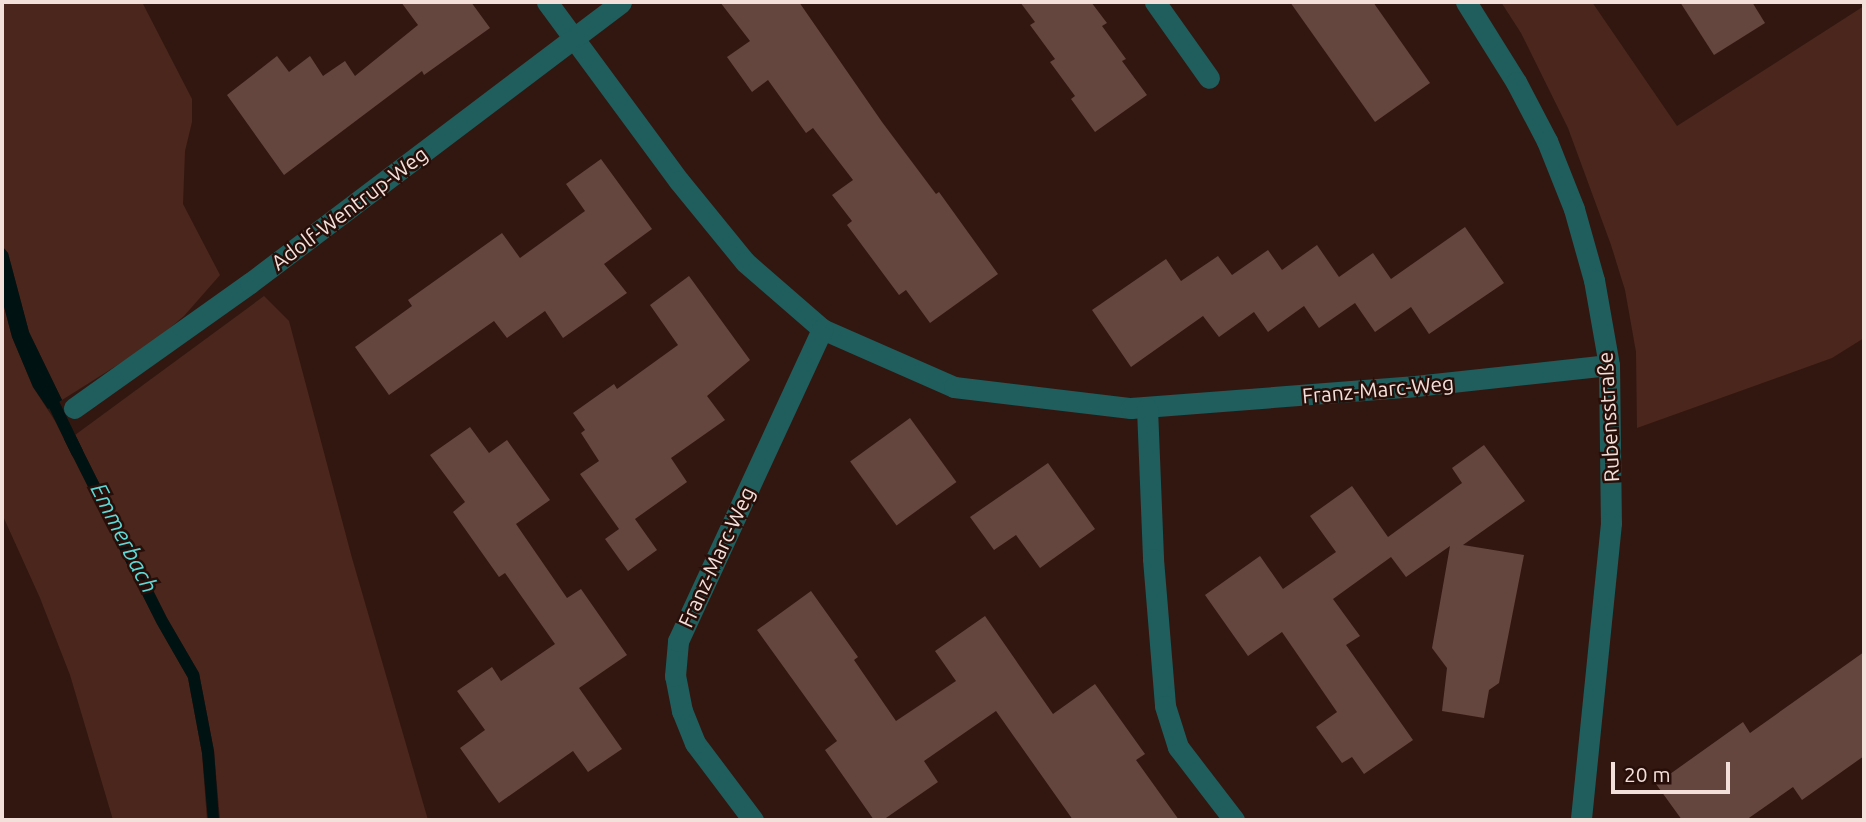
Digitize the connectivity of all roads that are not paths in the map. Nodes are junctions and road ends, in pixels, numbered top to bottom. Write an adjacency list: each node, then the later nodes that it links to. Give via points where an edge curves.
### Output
1 (547, 2): 5 (street, Franz-Marc-Weg)
2 (621, 2): 5 (street, Adolf-Wentrup-Weg)
3 (1155, 2): 6 (street)
4 (1466, 2): 8 (street, Rubensstraße, via 1548,141 1594,281)
5 (574, 37): 7 (street, Franz-Marc-Weg, via 679,181 745,262); 9 (street, Adolf-Wentrup-Weg, via 250,283)
6 (1209, 78)
7 (822, 329): 10 (street, Franz-Marc-Weg, via 954,387); 11 (street, Franz-Marc-Weg, via 678,641 675,676 695,743)
8 (1609, 365): 10 (street, Franz-Marc-Weg); 13 (street, Rubensstraße, via 1611,523)
9 (74, 408)
10 (1147, 408): 12 (street, via 1165,706 1178,747)
11 (753, 820)
12 (1234, 820)
13 (1581, 820)

